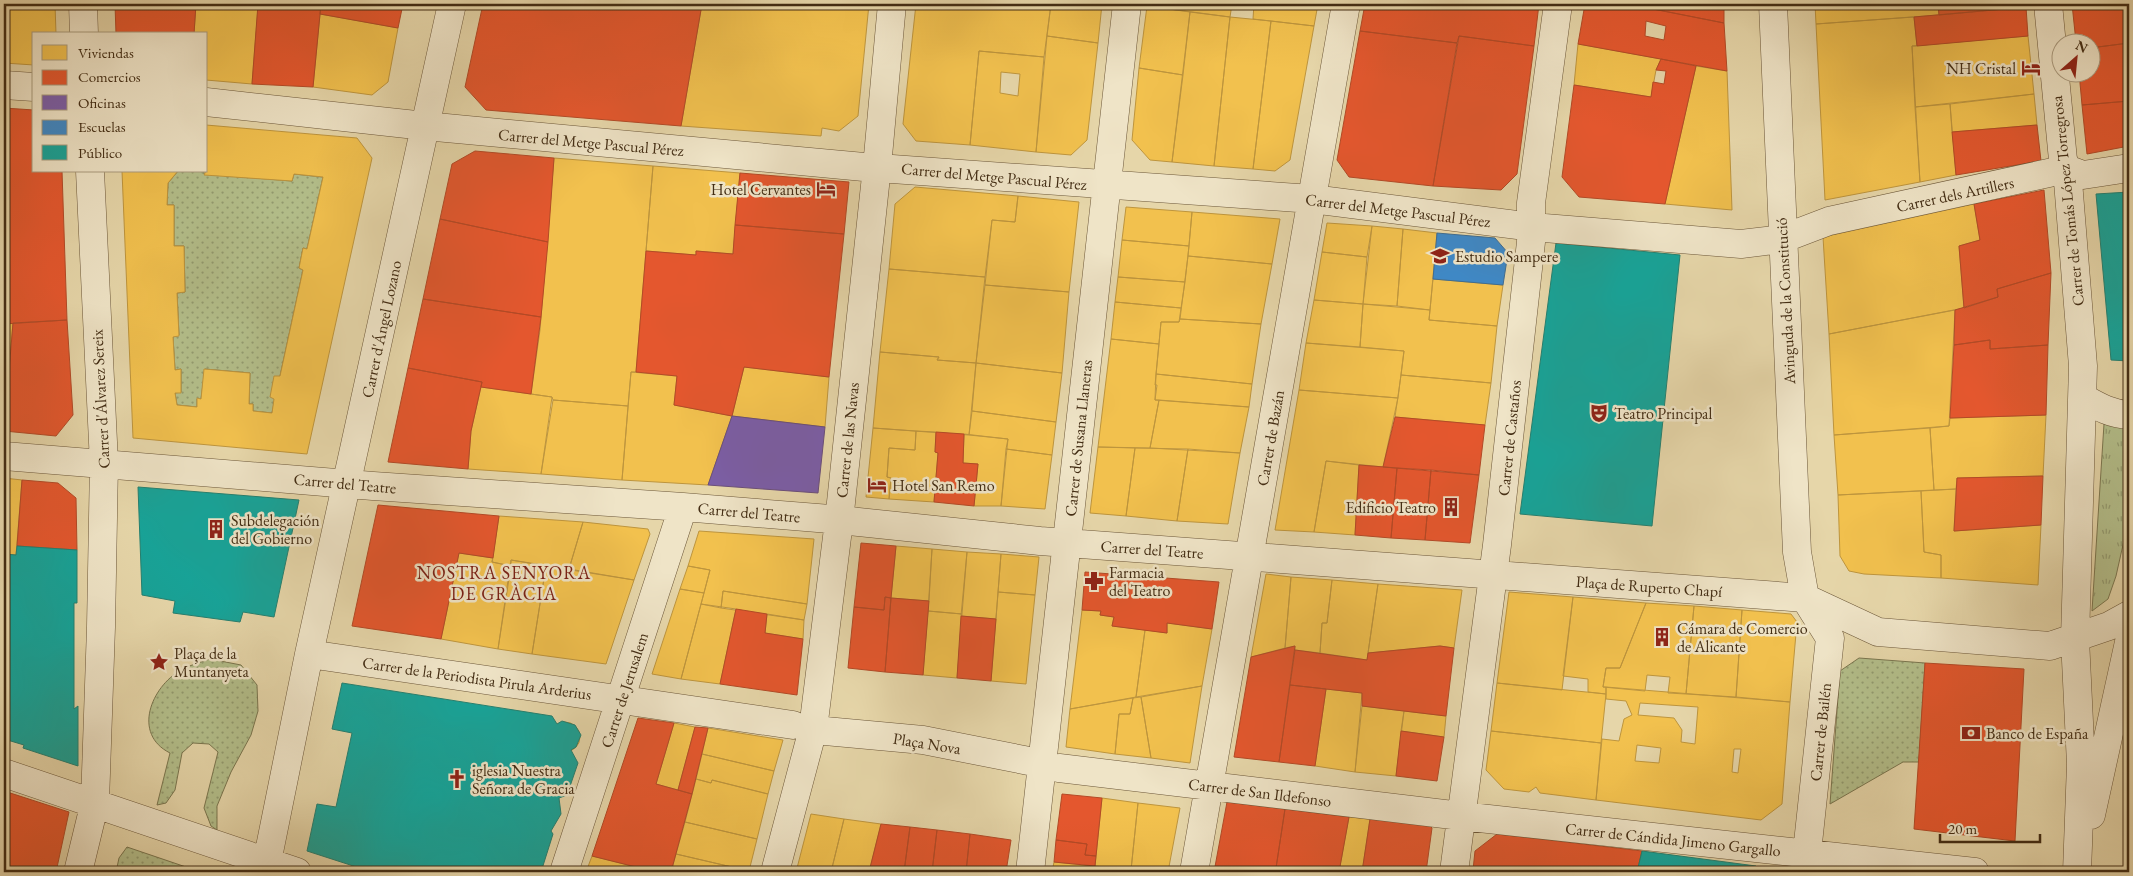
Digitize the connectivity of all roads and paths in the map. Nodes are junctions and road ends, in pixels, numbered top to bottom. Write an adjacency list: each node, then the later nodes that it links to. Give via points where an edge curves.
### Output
1 (83, 4): 9 (street)
2 (452, 4): 13 (street, Carrer d'Ángel Lozano)
3 (892, 4): 14 (street, Carrer de las Navas)
4 (1127, 4): 18 (street, Carrer de Susana Llaneras)
5 (1346, 4): 19 (street, Carrer de Bazán)
6 (1558, 4): 20 (street, Carrer de Castaños, via 1531,203)
7 (1773, 4): 21 (street, Avinguda de la Constitució)
8 (2048, 4): 16 (street, Carrer de Tomás López Torregrosa, via 2063,160)
9 (84, 32)
10 (4, 85): 11 (street)
11 (32, 87)
12 (208, 102): 13 (street, Carrer del Metge Pascual Pérez)
13 (425, 126): 14 (street, Carrer del Metge Pascual Pérez); 26 (street, Carrer d'Ángel Lozano)
14 (877, 167): 18 (street, Carrer del Metge Pascual Pérez); 28 (street, Carrer de las Navas)
15 (2129, 168): 16 (street, Carrer dels Artillers, via 2083,175)
16 (2067, 169): 21 (street, Carrer dels Artillers, via 1828,222); 22 (street, Carrer de Tomás López Torregrosa)
17 (90, 172): 25 (street, Carrer d'Álvarez Sereix)
18 (1106, 186): 19 (street, Carrer del Metge Pascual Pérez); 29 (street, Carrer de Susana Llaneras)
19 (1312, 199): 20 (street, Carrer del Metge Pascual Pérez); 30 (street, Carrer de Bazán)
20 (1532, 227): 21 (street, Carrer del Metge Pascual Pérez, via 1741,244); 31 (street, Carrer de Castaños)
21 (1782, 240): 32 (street, Avinguda de la Constitució, via 1797,552)
22 (2083, 398): 23 (street, via 2104,410); 34 (street, Carrer de Tomás López Torregrosa)
23 (2129, 415)
24 (4, 456): 25 (street, Carrer del Teatre)
25 (104, 463): 26 (street, Carrer del Teatre); 44 (street, Carrer d'Álvarez Sereix)
26 (348, 484): 27 (street, Carrer del Teatre); 36 (street, Carrer d'Ángel Lozano)
27 (682, 507): 28 (street, Carrer del Teatre); 37 (street, Carrer de Jerusalem)
28 (838, 521): 29 (street, Carrer del Teatre); 51 (street, Carrer de las Navas, via 812,729)
29 (1067, 543): 30 (street, Carrer del Teatre); 52 (street, Carrer de Susana Llaneras)
30 (1249, 556): 31 (street, Carrer del Teatre); 43 (street, Carrer de Bazán)
31 (1493, 574): 32 (street, Plaça de Ruperto Chapí); 45 (street, Carrer de Castaños)
32 (1805, 598): 34 (street, via 1878,632 2050,646); 46 (street, Carrer de Bailén, via 1830,638)
33 (2129, 615): 34 (street)
34 (2075, 639): 56 (street, Carrer de Tomás López Torregrosa, via 2081,764)
35 (2129, 642): 56 (street)
36 (309, 654): 37 (street, Carrer de la Periodista Pirula Arderius); 47 (street)
37 (621, 699): 38 (street, Carrer de la Periodista Pirula Arderius); 50 (street, Carrer de Jerusalem)
38 (792, 725)
39 (825, 731): 40 (street, Plaça Nova, via 923,740)
40 (1029, 761)
41 (1060, 768): 43 (street, Carrer de San Ildefonso)
42 (4, 773): 44 (street)
43 (1209, 785): 45 (street, Carrer de San Ildefonso); 53 (street, Carrer de Bazán)
44 (95, 802): 47 (street); 48 (street)
45 (1461, 816): 46 (street, Carrer de Cándida Jimeno Gargallo); 54 (street, Carrer de Castaños)
46 (1806, 863): 55 (street, Carrer de Cándida Jimeno Gargallo)
47 (266, 867): 49 (street)
48 (78, 872)
49 (296, 872)
50 (564, 872)
51 (775, 872)
52 (1030, 872)
53 (1194, 872)
54 (1454, 872)
55 (1975, 872)
56 (2078, 872)

